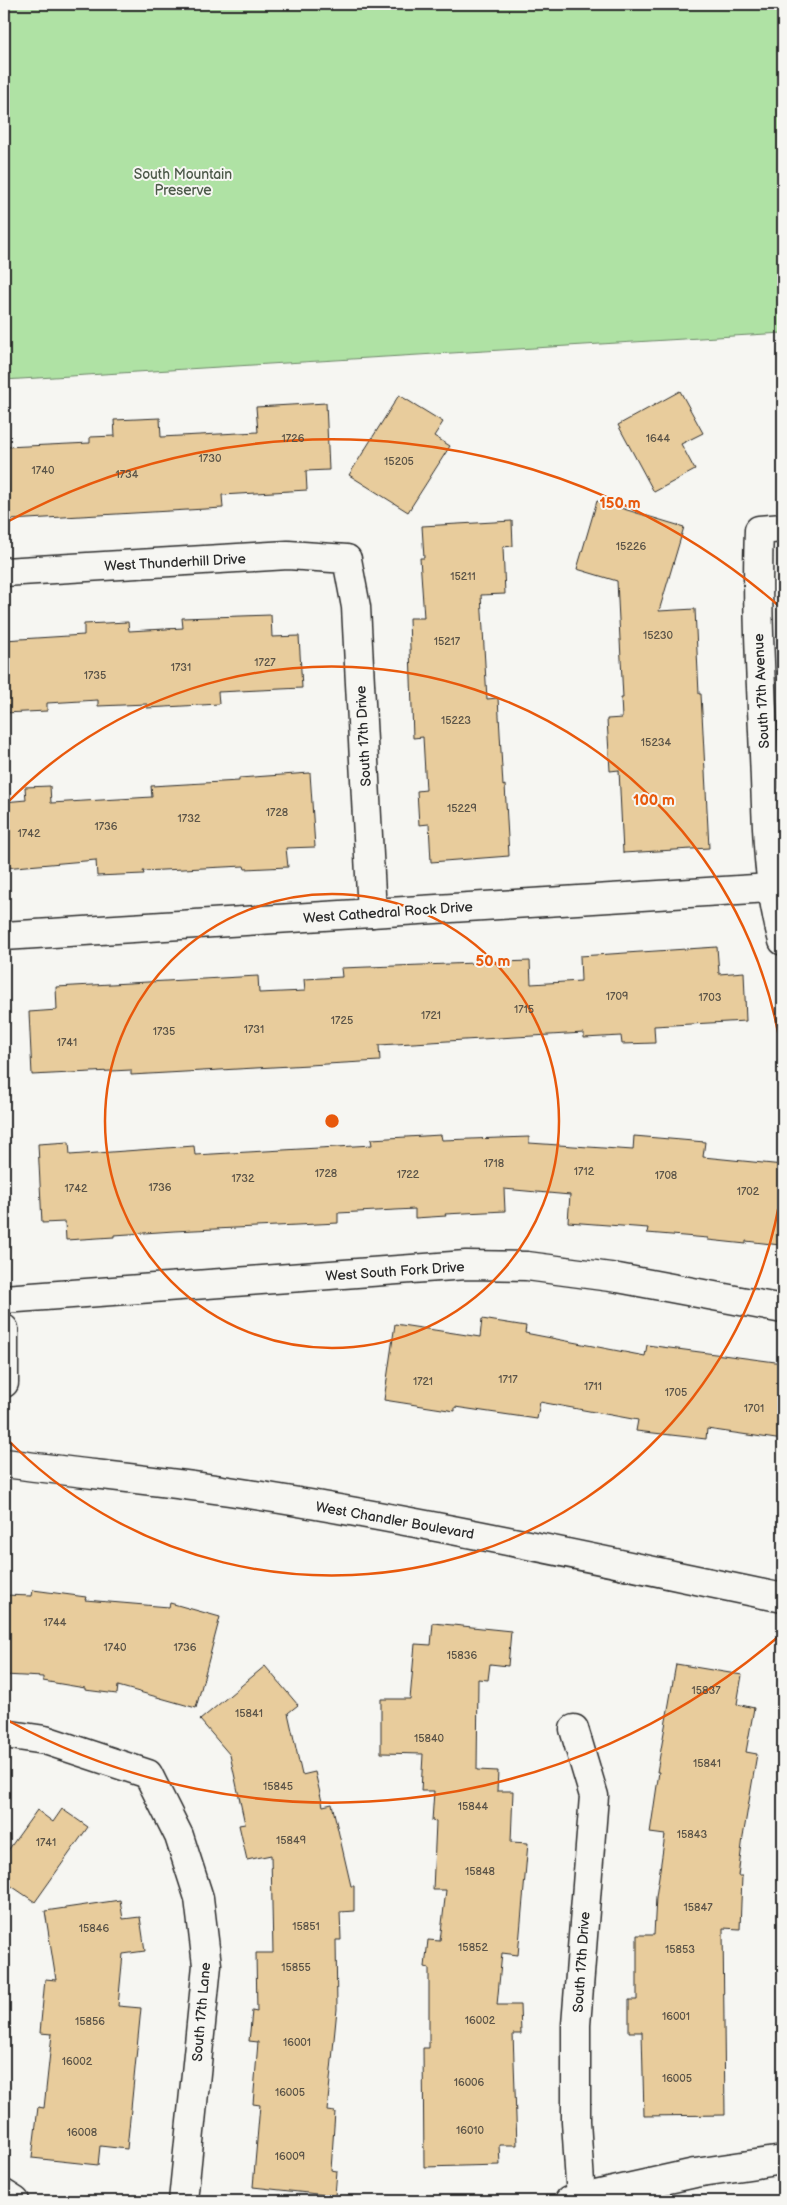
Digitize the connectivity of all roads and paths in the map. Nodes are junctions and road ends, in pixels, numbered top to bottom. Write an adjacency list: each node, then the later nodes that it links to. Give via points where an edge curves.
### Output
1 (771, 529): 4 (street, South 17th Avenue, via 757,592)
2 (347, 559): 3 (street, West Thunderhill Drive, via 288,555); 5 (street, South 17th Drive, via 356,607)
3 (4, 572)
4 (772, 888): 5 (street, West Cathedral Rock Drive); 7 (street, South 17th Avenue)
5 (372, 913): 6 (street, West Cathedral Rock Drive)
6 (4, 936)
7 (783, 941)
8 (4, 1299): 9 (street, West South Fork Drive, via 466,1265 527,1266 618,1278)
9 (783, 1309)
10 (4, 1329): 11 (street)
11 (4, 1383)
12 (4, 1463): 13 (street, West Chandler Boulevard, via 228,1491 340,1510)
13 (783, 1598)
14 (574, 1729): 18 (street, South 17th Drive, via 594,1796 576,2025)
15 (4, 1734): 20 (street, South 17th Lane, via 45,1740 148,1774 179,1836 199,1898 207,1965)
16 (783, 2160): 18 (street, via 696,2173)
17 (4, 2194): 19 (street)
18 (575, 2200)
19 (15, 2201)
20 (183, 2201)

